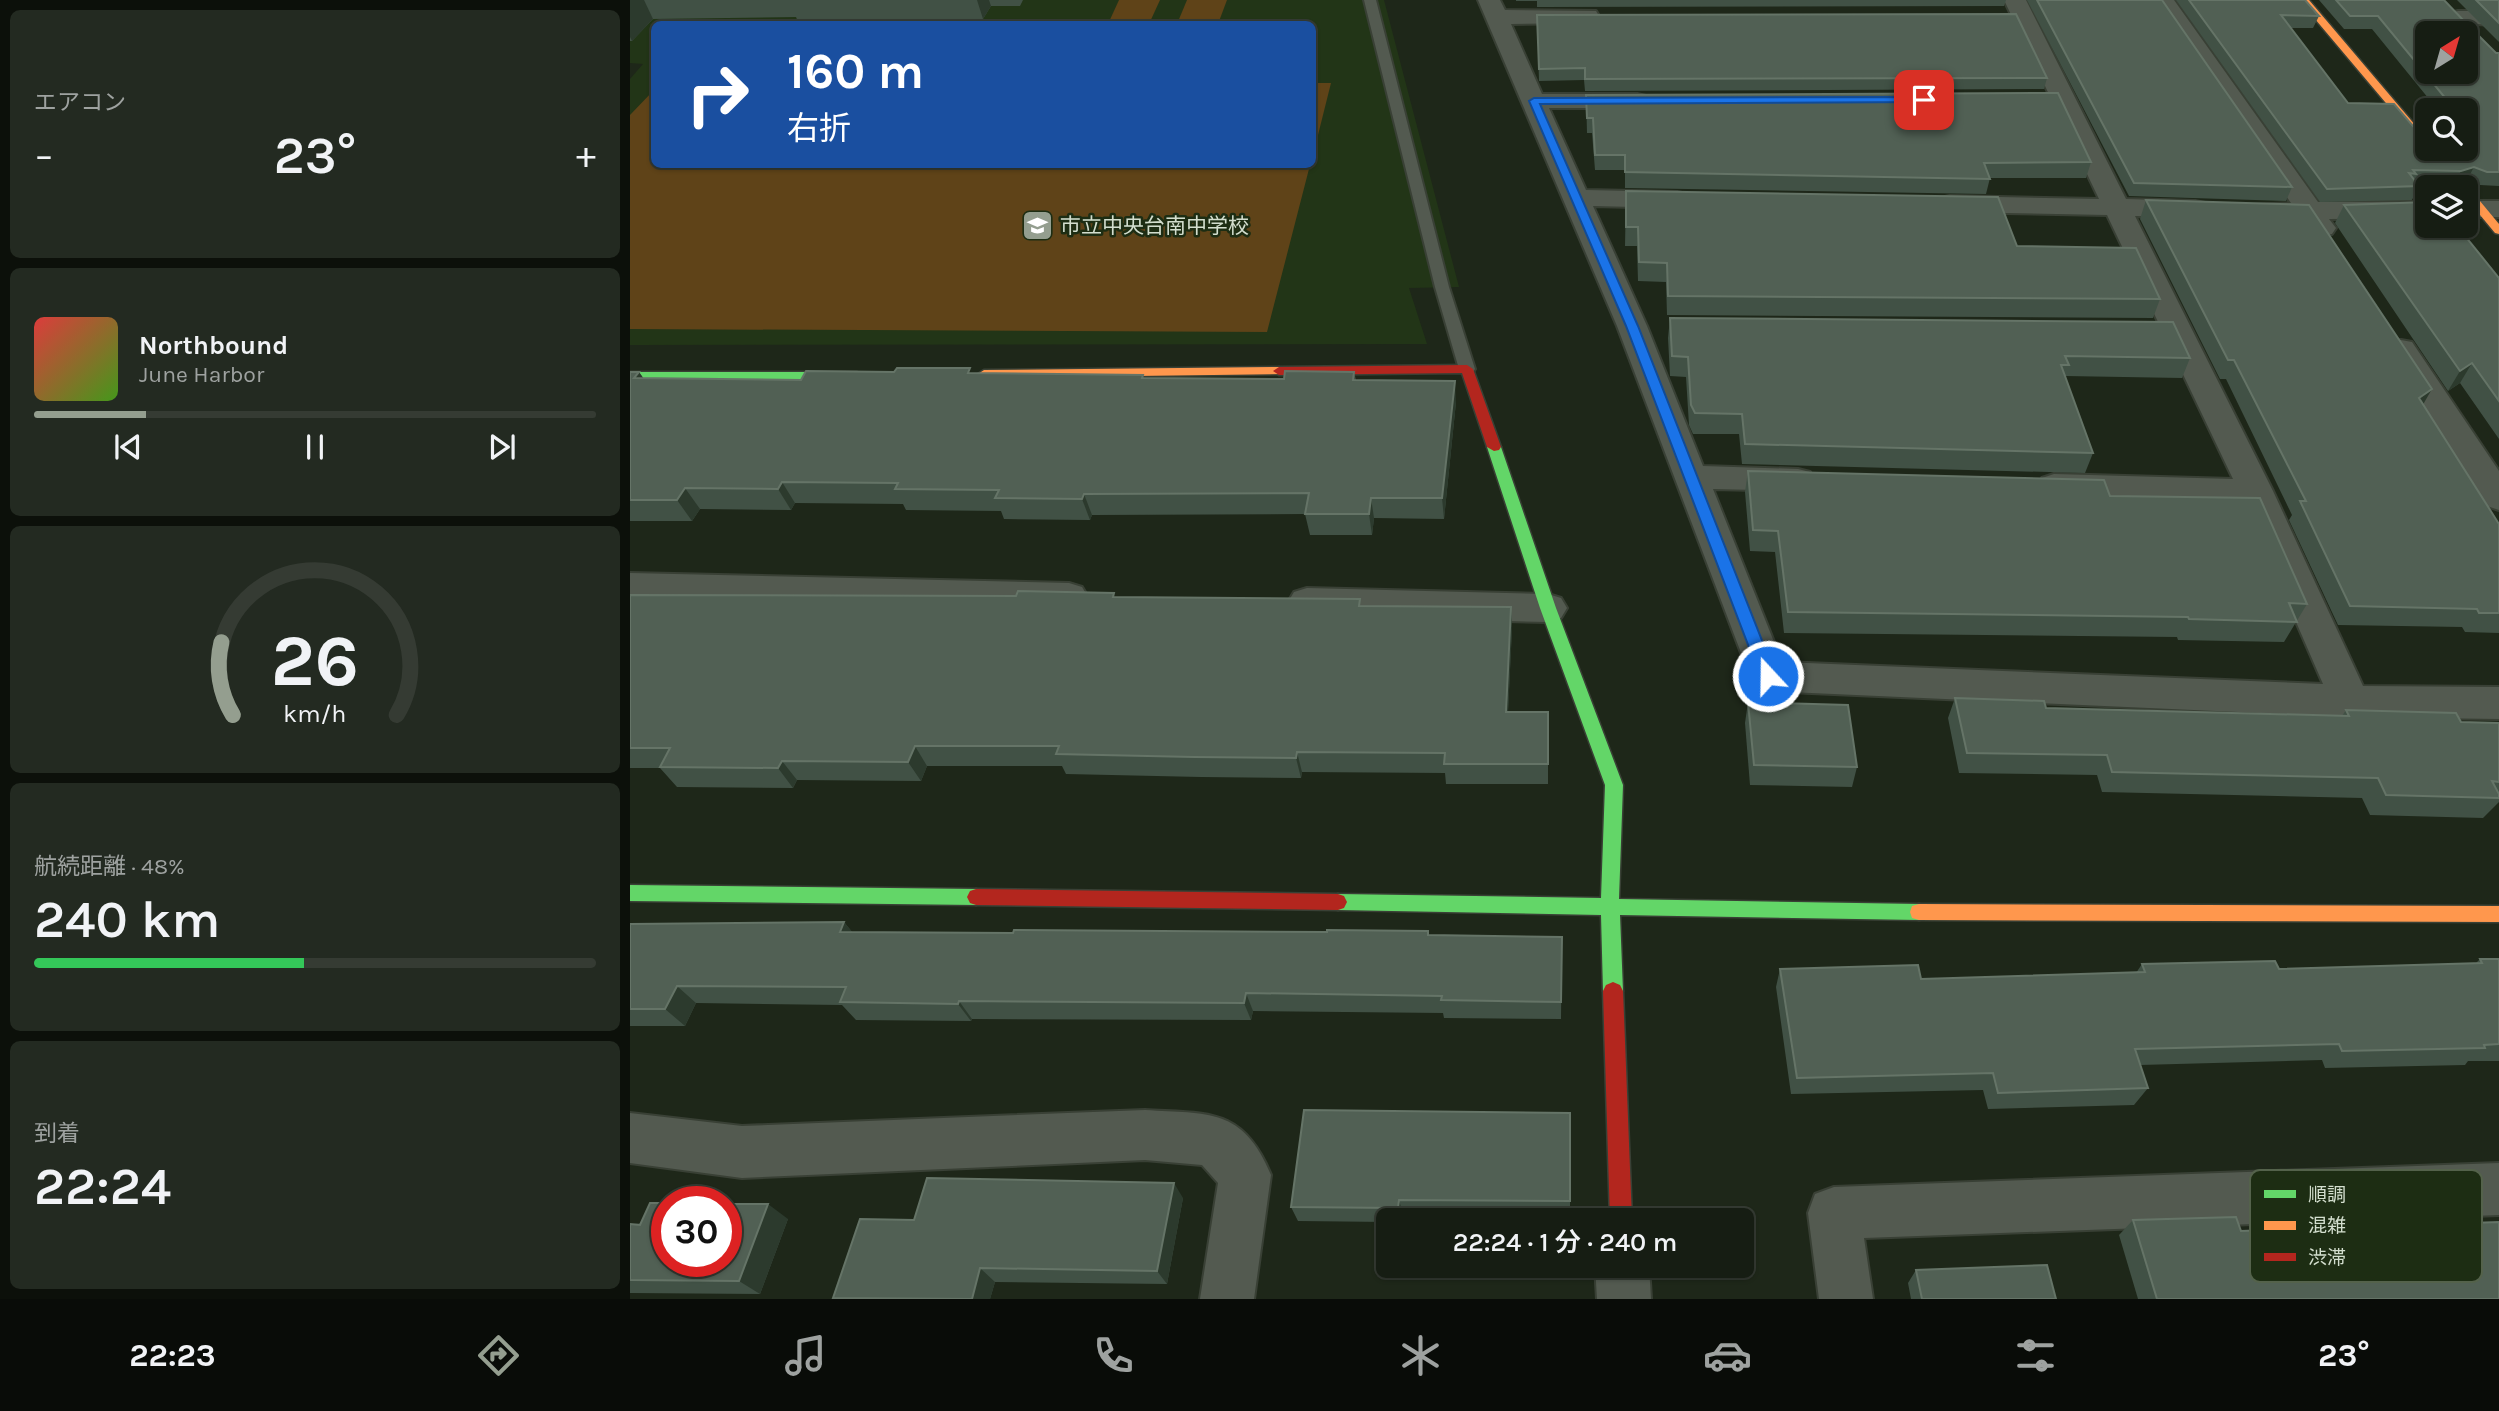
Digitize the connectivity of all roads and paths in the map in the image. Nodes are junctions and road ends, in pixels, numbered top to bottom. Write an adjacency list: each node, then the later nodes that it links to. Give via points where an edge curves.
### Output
1 (1370, 0): 26 (lane, via 1441,287)
2 (2163, 0): 22 (street)
3 (2304, 0): 13 (street)
4 (2440, 0): 8 (street)
5 (1492, 8): 7 (street); 11 (street)
6 (2011, 10): 18 (street, via 2050,99)
7 (1607, 16)
8 (2458, 18): 9 (street); 10 (street)
9 (2499, 18)
10 (2483, 43)
11 (1534, 101): 12 (street); 14 (street)
12 (1659, 101)
13 (2415, 131)
14 (1577, 198): 15 (street); 30 (street, via 1646,326)
15 (1702, 200)
16 (1923, 204): 18 (street)
17 (2478, 206): 23 (street)
18 (2116, 207): 19 (street); 33 (street, via 2163,330)
19 (2214, 210)
20 (2415, 210): 22 (street)
21 (2242, 211): 22 (street)
22 (2311, 213): 24 (street)
23 (2499, 231)
24 (2334, 247)
25 (2386, 327): 34 (street)
26 (1467, 369): 27 (street); 38 (street)
27 (970, 375)
28 (630, 376): 29 (street)
29 (874, 376)
30 (1692, 477): 31 (street); 39 (street, via 1768,676)
31 (1829, 481)
32 (2022, 486): 33 (street)
33 (2256, 491): 39 (street)
34 (2499, 498)
35 (630, 586): 36 (street)
36 (1103, 598)
37 (1270, 601): 38 (street)
38 (1548, 608): 42 (street, via 1614,785)
39 (2350, 701): 40 (street)
40 (2499, 703)
41 (630, 893): 42 (street)
42 (1611, 905): 43 (street, via 1837,912); 46 (street)
43 (2499, 914)
44 (630, 1138): 48 (street, via 742,1152 1145,1135 1215,1140 1245,1175)
45 (2250, 1198): 50 (street, via 1833,1213)
46 (1621, 1208)
47 (1622, 1278): 49 (street)
48 (1227, 1299)
49 (1623, 1299)
50 (1846, 1299)

